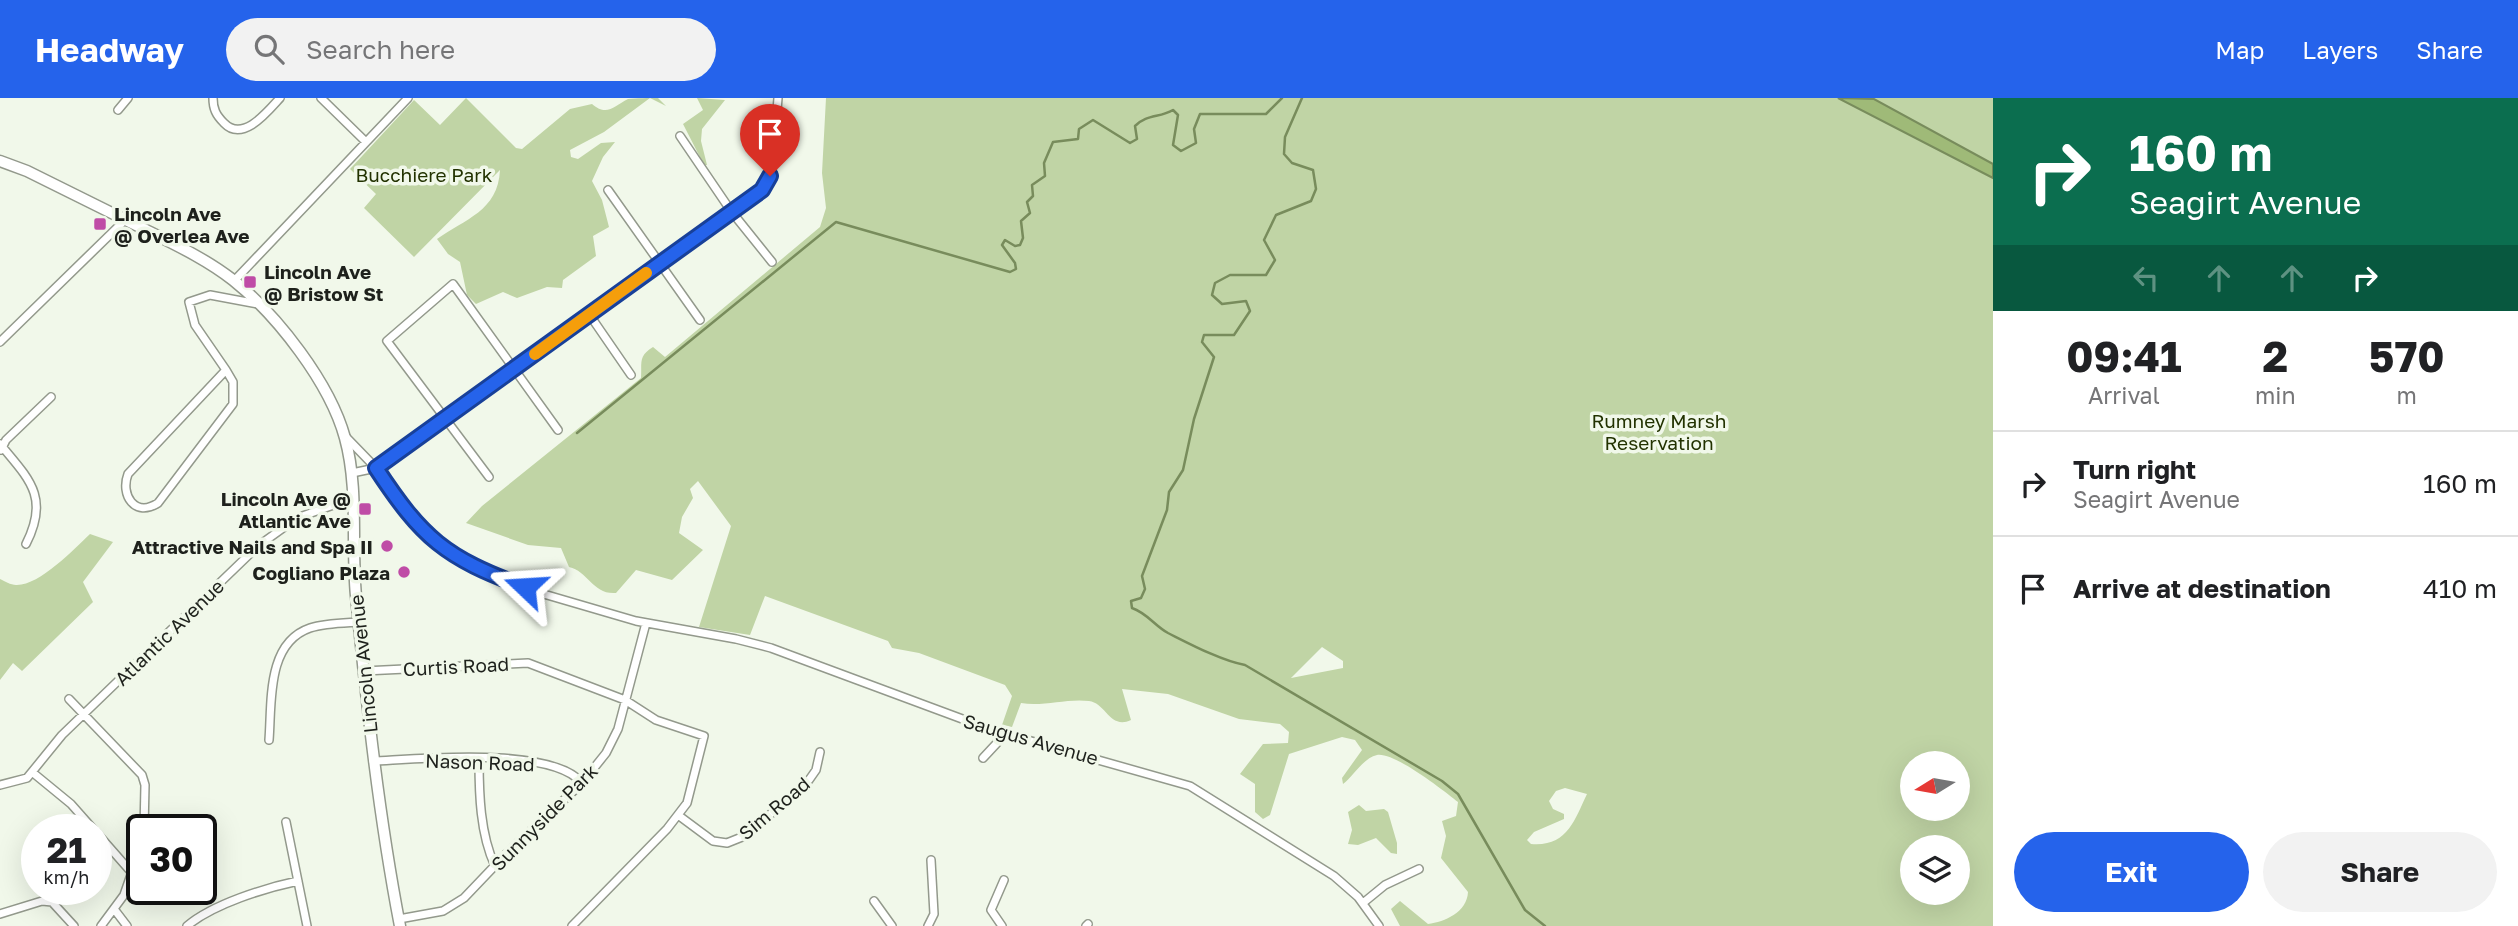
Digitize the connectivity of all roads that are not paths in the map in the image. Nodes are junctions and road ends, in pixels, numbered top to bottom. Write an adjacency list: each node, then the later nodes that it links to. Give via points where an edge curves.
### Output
1 (128, 98): 7 (street)
2 (213, 98): 3 (street, via 214,111 228,127 245,128 256,123)
3 (279, 98)
4 (320, 98): 9 (street)
5 (408, 98): 9 (street)
6 (778, 98): 12 (street, via 770,176 762,190)
7 (118, 110)
8 (680, 136): 12 (street)
9 (366, 142): 16 (street)
10 (0, 161): 13 (main road, Lincoln Avenue)
11 (608, 190): 15 (street)
12 (731, 211): 14 (street); 15 (street)
13 (125, 220): 16 (main road, Lincoln Avenue, via 208,261); 20 (street)
14 (772, 262)
15 (659, 263): 18 (street); 19 (street)
16 (234, 281): 17 (main road, Lincoln Avenue)
17 (258, 304): 22 (street, via 210,295 189,302 195,325); 27 (main road, Lincoln Avenue, via 310,367)
18 (589, 314): 21 (street); 23 (street)
19 (700, 320)
20 (0, 342)
21 (514, 369): 25 (street); 25 (street, via 453,284 388,341); 26 (street)
22 (226, 370): 22 (street, via 233,382 233,404 158,503 151,508 133,506 124,484 128,474)
23 (631, 375)
24 (51, 397): 28 (street)
25 (446, 420): 29 (street); 31 (street)
26 (558, 429)
27 (345, 436): 29 (street, Saugus Avenue); 30 (main road, Lincoln Avenue)
28 (1, 447): 33 (street, via 30,478 37,494)
29 (376, 468): 30 (street); 35 (street, Saugus Avenue, via 398,502 441,549 474,569)
30 (352, 473): 32 (main road, Lincoln Avenue)
31 (489, 477)
32 (353, 498): 34 (main road, Lincoln Avenue); 39 (street, Atlantic Avenue, via 297,518 258,546)
33 (26, 544)
34 (359, 622): 36 (main road, Lincoln Avenue); 41 (street, via 313,627 283,649 275,669)
35 (646, 624): 38 (street, Sunnyside Park); 40 (street, Saugus Avenue, via 771,649)
36 (364, 671): 38 (street, Curtis Road, via 528,663); 45 (main road, Lincoln Avenue)
37 (69, 699): 39 (street)
38 (625, 700): 47 (street, Sunnyside Park, via 606,753); 51 (street, Curtis Road, via 656,720 704,736 687,803)
39 (83, 715): 46 (street, Atlantic Avenue); 50 (street, via 142,775)
40 (1000, 732): 43 (street, via 997,743); 62 (street, Saugus Avenue, via 1190,786 1334,876)
41 (269, 740)
42 (820, 752): 51 (street, Sim Road, via 809,780 740,839 713,841)
43 (982, 758)
44 (479, 759): 45 (street, Nason Road); 47 (street, Nason Road, via 525,760 560,768); 56 (street, via 483,820)
45 (373, 761): 65 (main road, Lincoln Avenue)
46 (32, 772): 48 (street, Atlantic Avenue, via 27,778); 49 (street)
47 (582, 783): 56 (street, Sunnyside Park)
48 (0, 785)
49 (80, 814)
50 (144, 814)
51 (678, 815): 71 (street)
52 (286, 822): 59 (street)
53 (112, 850): 55 (street)
54 (931, 860): 73 (street, via 934,914)
55 (126, 866)
56 (495, 866): 65 (street, Sunnyside Park, via 464,898 443,911)
57 (1419, 869): 62 (street)
58 (1004, 880): 74 (street, via 991,910)
59 (298, 881): 69 (street, via 222,906); 70 (street)
60 (126, 890): 63 (street)
61 (874, 901): 72 (street)
62 (1363, 903): 75 (street, Saugus Avenue)
63 (114, 909): 67 (street); 68 (street)
64 (0, 914): 66 (street, via 52,902)
65 (399, 923)
66 (74, 926)
67 (101, 926)
68 (127, 926)
69 (187, 926)
70 (307, 926)
71 (572, 926)
72 (892, 926)
73 (928, 926)
74 (1002, 926)
75 (1379, 926)

